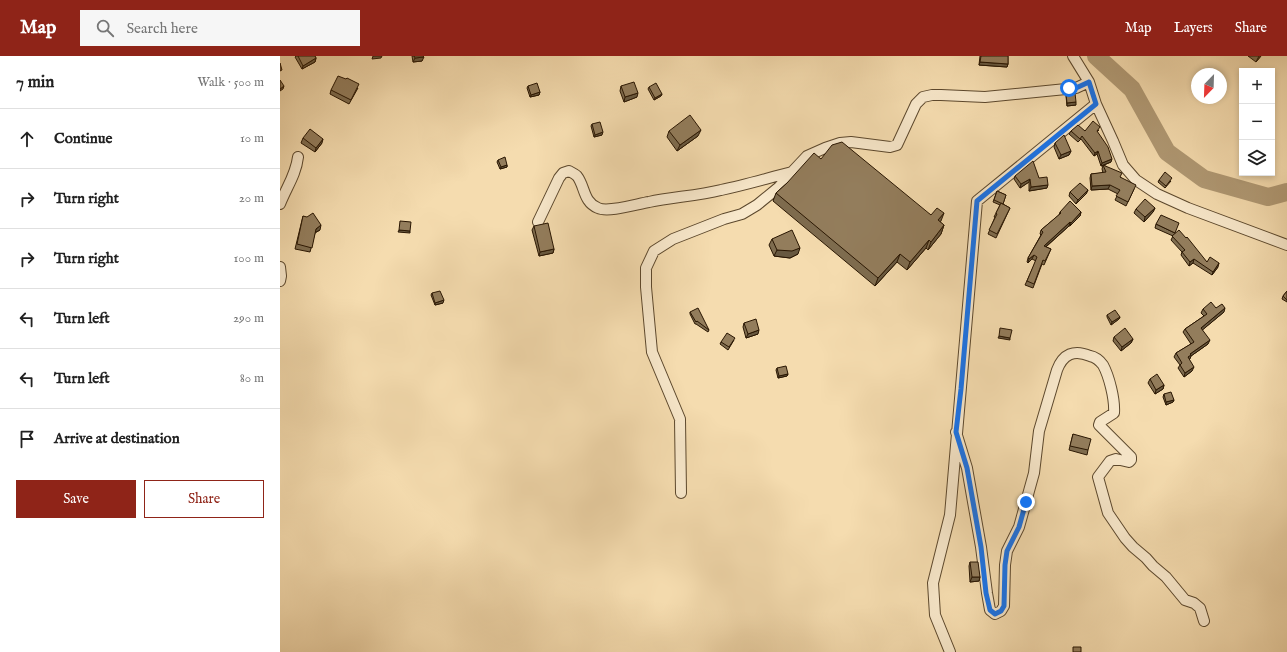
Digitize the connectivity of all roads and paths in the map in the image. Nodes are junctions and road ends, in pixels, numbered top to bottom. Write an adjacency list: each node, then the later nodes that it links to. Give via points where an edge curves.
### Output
1 (1073, 56): 2 (street)
2 (1089, 82): 3 (street); 5 (street, via 1076,88 984,97 923,97 916,104 897,145 890,147 840,143 807,156)
3 (1096, 104): 8 (street, via 1123,165 1136,180 1169,200); 11 (street, via 977,201)
4 (298, 157): 6 (street, via 293,178)
5 (792, 172): 7 (street, via 720,191 604,210 593,206 577,175 569,171 559,178); 12 (street, via 779,187 742,214 690,232 654,250 646,268 652,352 680,419)
6 (280, 204)
7 (538, 222)
8 (1287, 245)
9 (280, 267): 10 (street)
10 (280, 281)
11 (956, 432): 13 (street, via 967,468 990,610 995,614 1004,606 1007,551 1019,527 1034,473 1039,431 1060,361 1066,356 1082,352 1102,363 1111,389 1114,413 1099,425 1131,457 1129,462 1116,459 1110,461 1098,477 1108,513 1133,547 1166,577 1185,600 1200,608); 14 (street, via 950,515 933,583 935,615)
12 (681, 493)
13 (1204, 621)
14 (950, 652)

